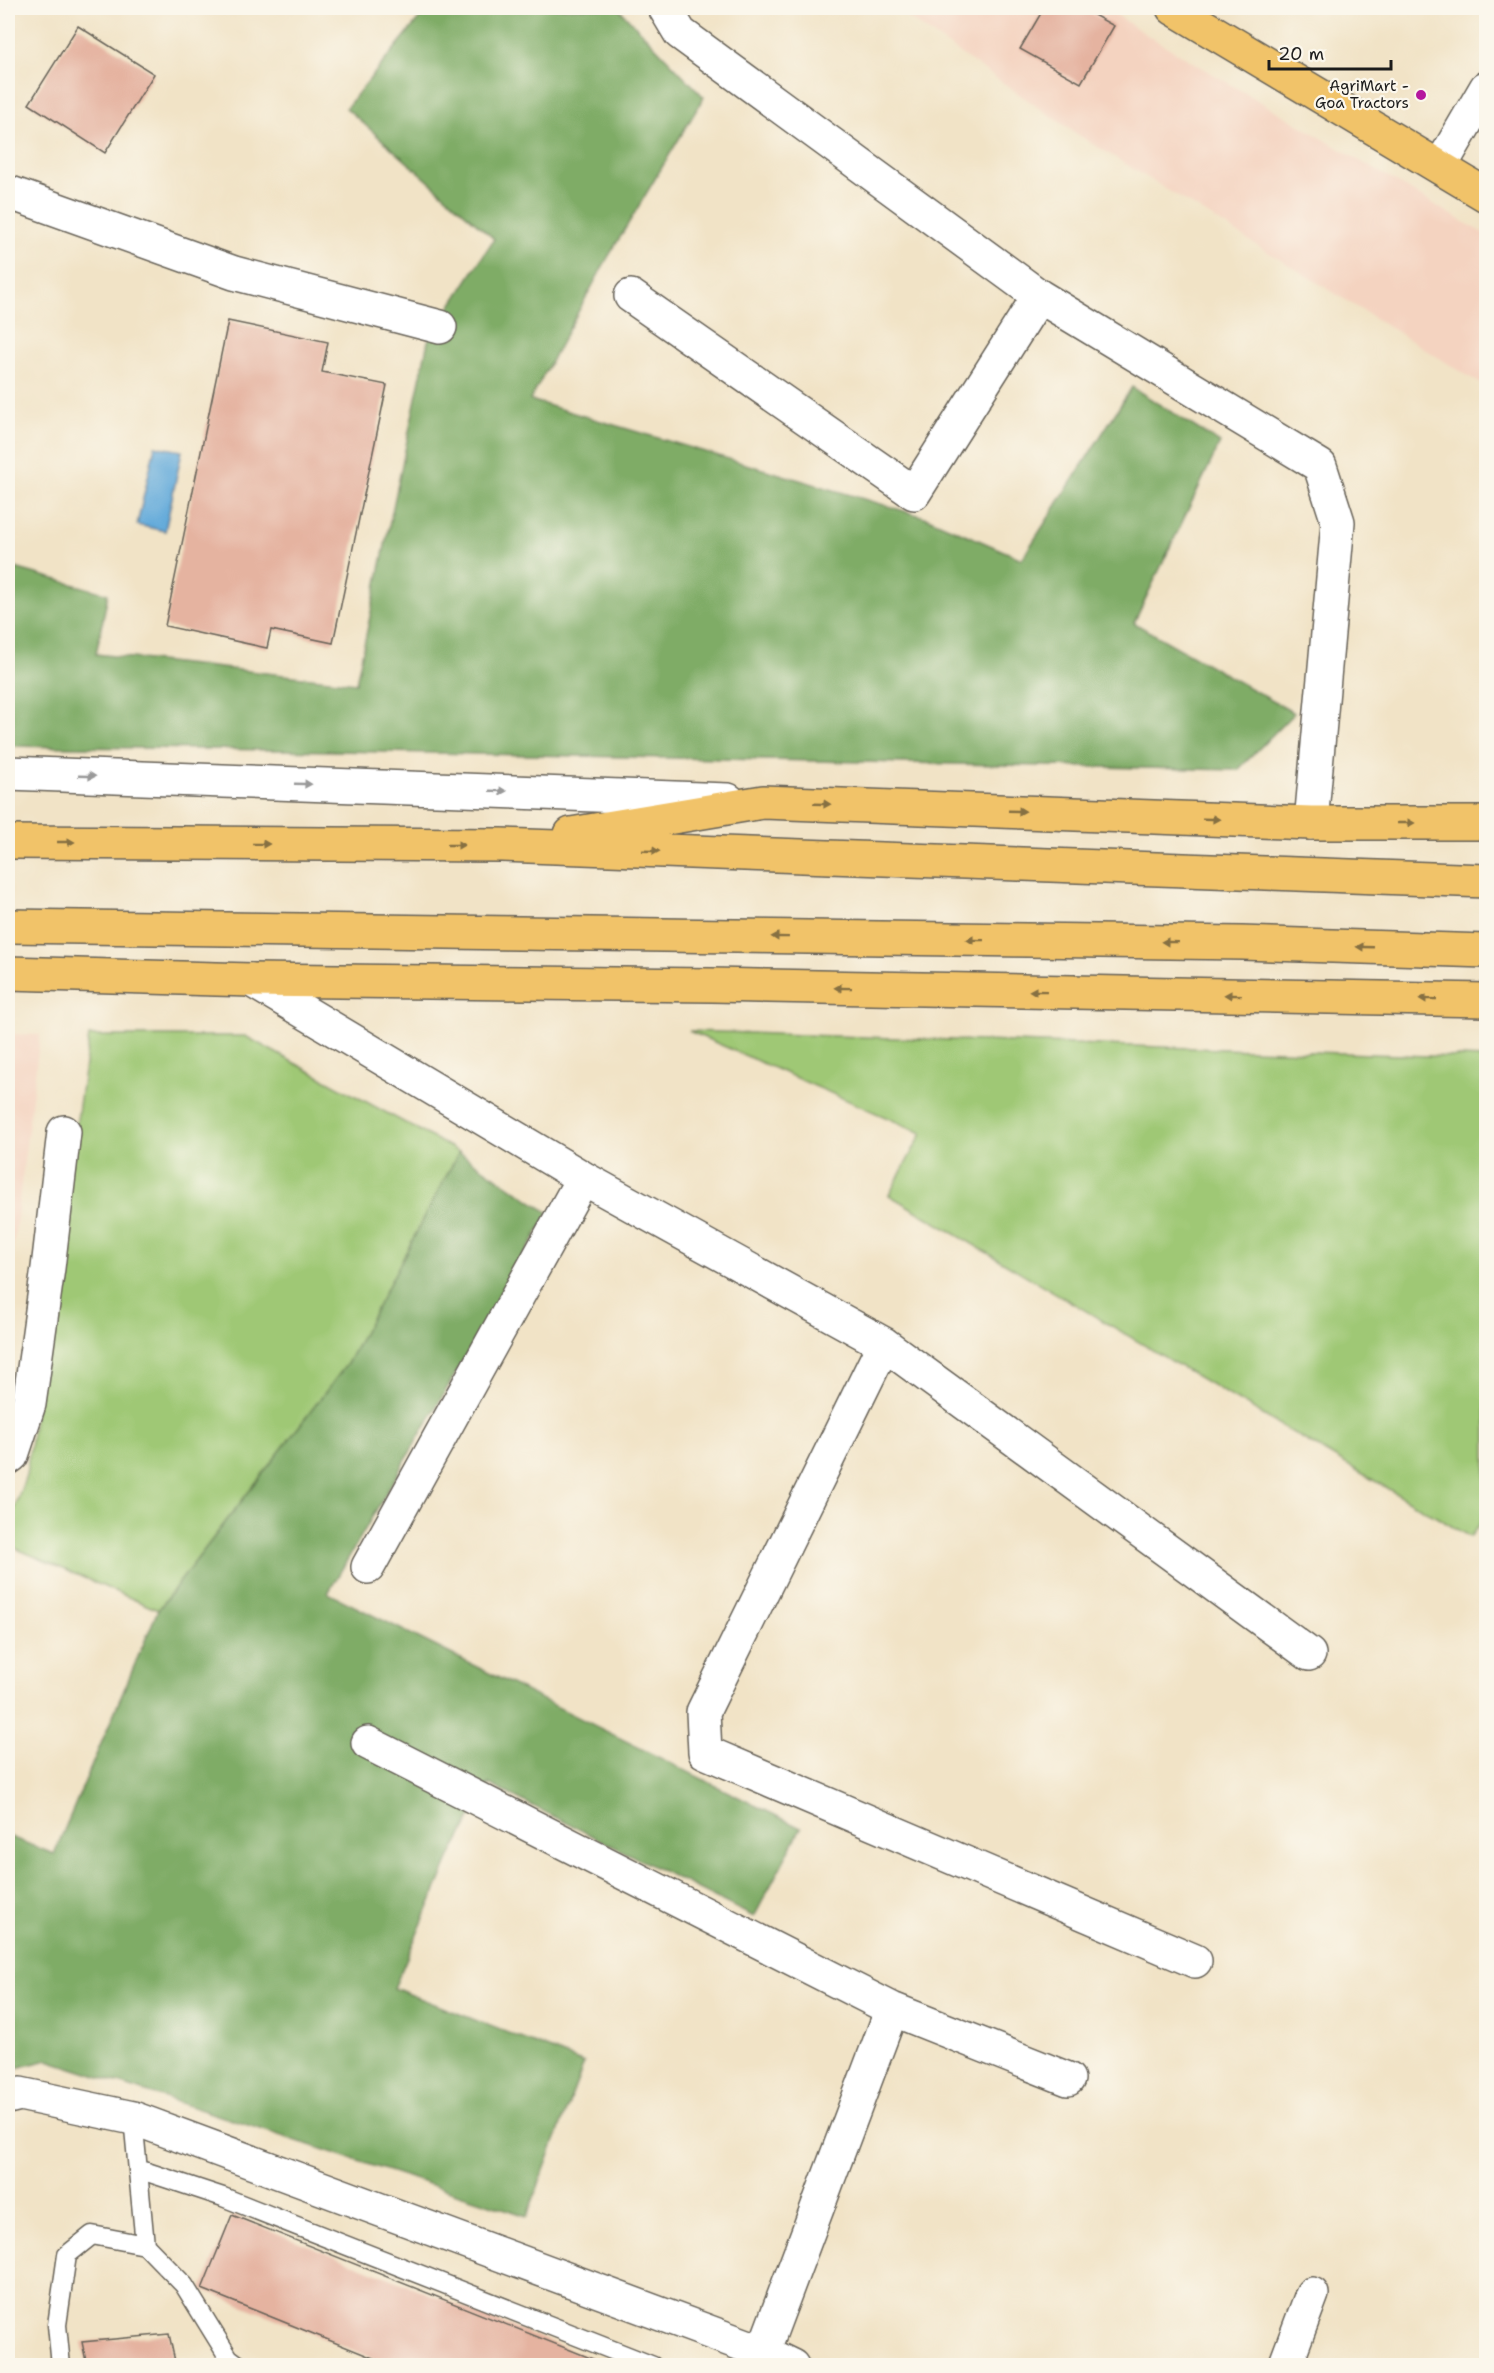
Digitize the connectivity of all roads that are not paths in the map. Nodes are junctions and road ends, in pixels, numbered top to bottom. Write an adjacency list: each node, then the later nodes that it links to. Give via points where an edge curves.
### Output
1 (665, 8): 7 (street, via 680,33)
2 (1173, 8): 4 (main road)
3 (1486, 88): 4 (street)
4 (1440, 167): 6 (main road)
5 (8, 192): 9 (street, via 234,273)
6 (1486, 195)
7 (1039, 296): 8 (street, via 914,493); 12 (street, via 1320,466 1338,522)
8 (631, 297)
9 (440, 327)
10 (8, 773): 11 (street, one-way to 11)
11 (763, 802): 12 (main road, one-way to 12); 15 (main road)
12 (1311, 823): 13 (main road, one-way to 13)
13 (1486, 823)
14 (8, 842): 15 (main road, one-way to 15)
15 (501, 845): 16 (main road, one-way to 16)
16 (1486, 881)
17 (8, 926): 18 (main road, one-way to 17, via 1242,943)
18 (1486, 951)
19 (8, 973): 20 (main road)
20 (251, 980): 21 (main road, one-way to 20); 23 (street)
21 (1486, 1000)
22 (64, 1132): 25 (street, via 29,1404)
23 (583, 1178): 24 (street); 26 (street)
24 (885, 1344): 27 (street); 29 (street, via 703,1712 705,1752)
25 (8, 1458)
26 (368, 1567)
27 (1309, 1654)
28 (368, 1743): 30 (street)
29 (1195, 1961)
30 (892, 2009): 31 (street); 37 (street)
31 (1068, 2079)
32 (8, 2097): 33 (street, via 20,2094)
33 (133, 2118): 34 (lane); 37 (street)
34 (138, 2169): 35 (lane); 40 (lane, via 223,2197)
35 (145, 2245): 38 (lane, via 92,2235 67,2255 57,2325); 39 (lane, via 184,2285 228,2358)
36 (1312, 2294): 41 (street)
37 (777, 2359)
38 (61, 2366)
39 (240, 2366)
40 (653, 2366)
41 (1285, 2366)

